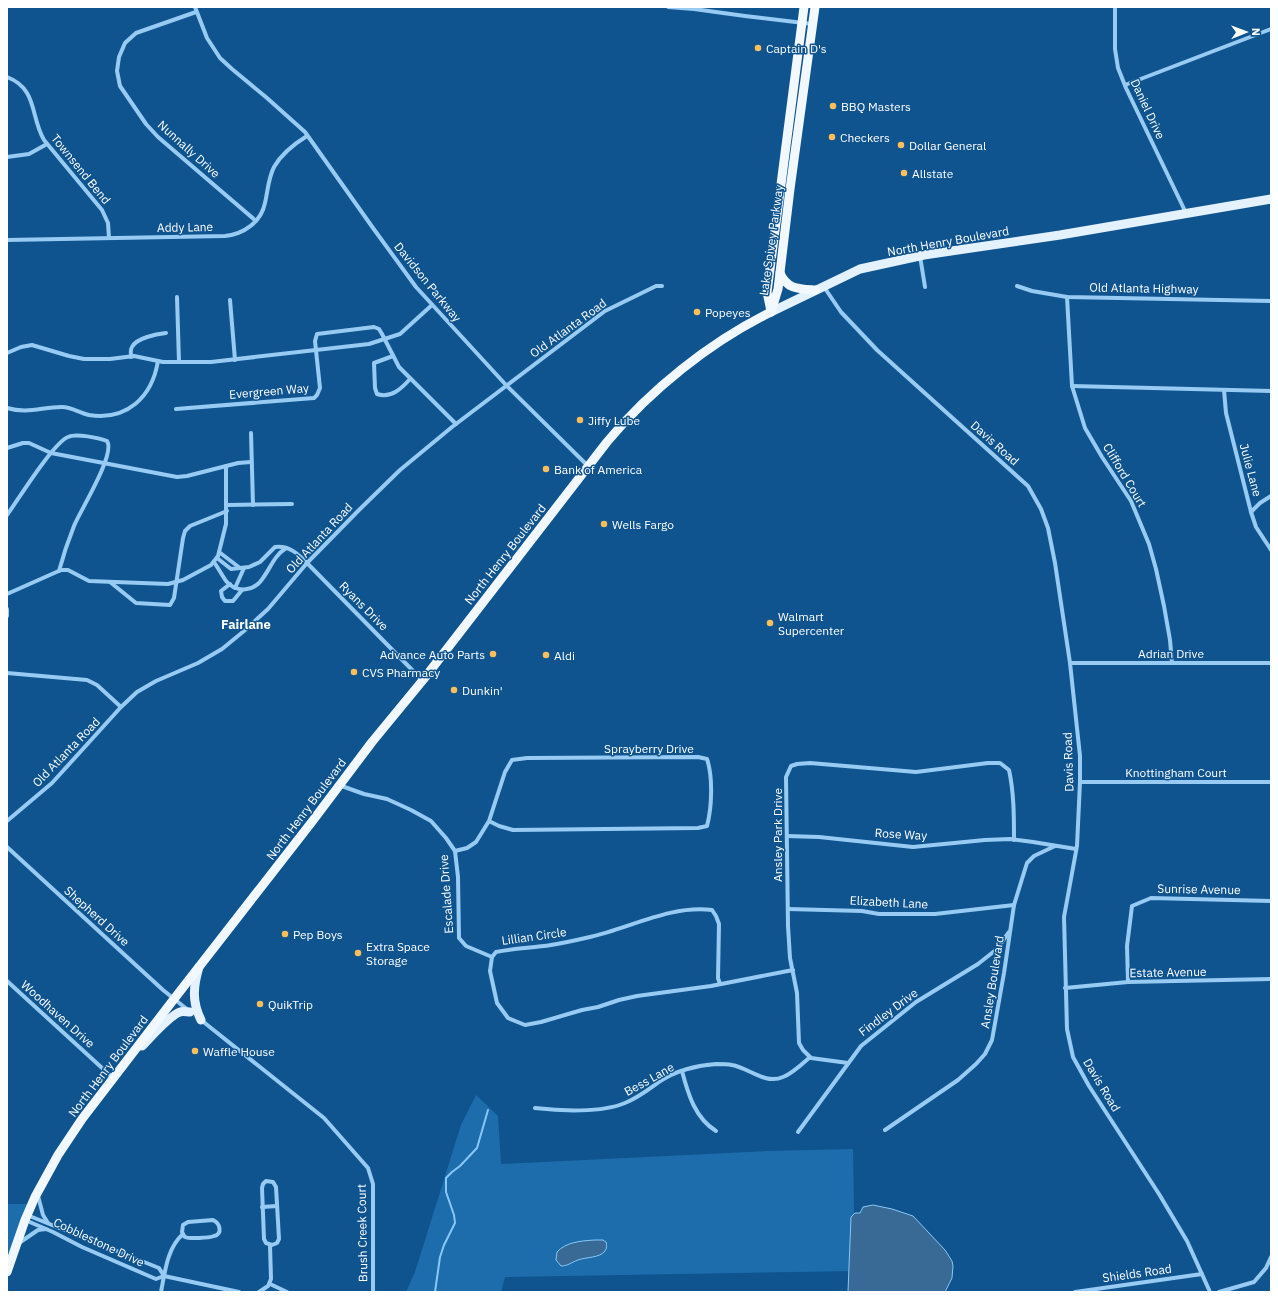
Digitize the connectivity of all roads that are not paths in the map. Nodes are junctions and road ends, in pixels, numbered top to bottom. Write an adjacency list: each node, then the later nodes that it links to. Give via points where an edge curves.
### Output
1 (194, 7): 6 (street, Davidson Parkway)
2 (668, 7): 7 (street)
3 (804, 7): 7 (highway, Lake Spivey Parkway)
4 (815, 7): 8 (highway, Lake Spivey Parkway)
5 (1115, 7): 11 (street, Daniel Drive, via 1115,49 1118,68)
6 (196, 12): 12 (street, Davidson Parkway, via 207,38 220,58); 17 (street, Nunnally Drive, via 130,37 118,60 119,83 146,124 158,137)
7 (801, 22): 8 (street); 31 (highway, Lake Spivey Parkway, via 767,292)
8 (813, 24): 21 (highway, Lake Spivey Parkway)
9 (1271, 30): 11 (street)
10 (7, 77): 13 (street, Townsend Bend, via 19,83 29,94 40,132)
11 (1125, 85): 16 (street, Daniel Drive)
12 (307, 136): 17 (street, Addy Lane, via 289,148 276,164 268,182 263,208); 30 (street, Davidson Parkway, via 416,287)
13 (47, 144): 14 (street, via 29,154); 18 (street, Townsend Bend, via 102,210 108,223)
14 (7, 157)
15 (1271, 199): 16 (main road, North Henry Boulevard)
16 (1186, 214): 20 (main road, North Henry Boulevard)
17 (256, 221): 18 (street, Addy Lane, via 240,233 225,236)
18 (109, 238): 19 (street, Addy Lane)
19 (7, 240)
20 (920, 256): 24 (street); 25 (main road, North Henry Boulevard, via 860,270)
21 (780, 273): 25 (highway, via 791,287); 31 (highway, Lake Spivey Parkway)
22 (662, 286): 42 (street, Old Atlanta Road, via 656,286 605,311)
23 (1017, 286): 27 (street, Old Atlanta Highway)
24 (925, 287)
25 (820, 288): 31 (main road, North Henry Boulevard); 78 (street, Davis Road, via 877,350 1028,486 1048,528 1061,595)
26 (178, 297): 40 (street)
27 (1067, 297): 29 (street, Old Atlanta Highway); 43 (street, Clifford Court)
28 (230, 300): 38 (street)
29 (1271, 301)
30 (432, 305): 33 (street, via 400,334); 42 (street, Davidson Parkway)
31 (771, 312): 55 (highway, North Henry Boulevard, via 730,334 665,382 623,422)
32 (166, 333): 37 (street, via 152,335 136,342 131,349)
33 (385, 340): 34 (street); 34 (street, Evergreen Way, via 379,329 374,327 318,333 315,339); 36 (street, Evergreen Way)
34 (316, 351): 38 (street); 47 (street, Evergreen Way, via 320,388 314,398)
35 (7, 353): 37 (street, via 32,345 84,359)
36 (393, 356): 41 (street, Evergreen Way); 41 (street, via 374,363 377,394 387,395 395,392)
37 (131, 357): 39 (street)
38 (235, 360): 40 (street)
39 (158, 361): 40 (street); 46 (street, via 154,380 148,391 122,411 94,415 62,407 26,412)
40 (179, 362)
41 (410, 379): 48 (street, Evergreen Way)
42 (506, 385): 48 (street, Old Atlanta Road); 55 (street, Davidson Parkway)
43 (1072, 386): 44 (street); 79 (street, Clifford Court, via 1085,428 1131,501 1149,544 1160,585)
44 (1224, 390): 45 (street); 61 (street, Julie Lane, via 1226,413)
45 (1271, 391)
46 (7, 408)
47 (176, 409)
48 (456, 424): 67 (street, Old Atlanta Road, via 400,470)
49 (251, 433): 52 (street)
50 (7, 448): 51 (street, via 29,443)
51 (51, 453): 53 (street); 53 (street, via 61,440 71,436 106,440 109,446); 62 (street)
52 (252, 462): 54 (street); 59 (street)
53 (105, 463): 54 (street, via 181,477); 69 (street, via 74,525)
54 (226, 466): 58 (street)
55 (588, 466): 82 (highway, North Henry Boulevard)
56 (1271, 496): 61 (street)
57 (292, 504): 59 (street)
58 (227, 505): 59 (street); 60 (street)
59 (252, 505)
60 (227, 511): 65 (street); 71 (street, via 186,529)
61 (1251, 512): 64 (street, Julie Lane, via 1256,527)
62 (7, 515)
63 (286, 548): 67 (street, Ryans Drive, via 293,550); 68 (street, via 275,547 256,565); 74 (street, via 273,561 260,582 251,589)
64 (1271, 550)
65 (219, 552): 66 (street); 68 (street)
66 (216, 560): 68 (street, via 231,569); 71 (street); 72 (street)
67 (307, 563): 82 (street, Ryans Drive); 83 (street, Old Atlanta Road, via 268,609 222,649 198,663 156,681 137,692)
68 (242, 568): 73 (street)
69 (59, 571): 70 (street, via 68,570 89,581); 75 (street)
70 (110, 582): 71 (street); 71 (street, via 136,603 166,605 173,602)
71 (176, 582)
72 (230, 584): 73 (street); 74 (street, via 222,592 225,601 233,601)
73 (235, 588): 74 (street)
74 (242, 590)
75 (7, 594)
76 (7, 610): 77 (street)
77 (7, 616)
78 (1070, 663): 79 (street, Adrian Drive); 84 (street, Davis Road, via 1077,720)
79 (1172, 663): 80 (street, Adrian Drive)
80 (1271, 663)
81 (7, 673): 83 (street, via 87,680 97,685)
82 (423, 680): 86 (highway, North Henry Boulevard)
83 (121, 707): 87 (street, Old Atlanta Road, via 52,783)
84 (1080, 782): 85 (street, Knottingham Court); 93 (street, Davis Road)
85 (1271, 782)
86 (339, 785): 94 (street, Escalade Drive, via 388,799 431,821); 100 (highway, North Henry Boulevard)
87 (7, 821)
88 (489, 821): 88 (street, Sprayberry Drive, via 512,830 707,826 710,814 711,769 707,759 698,757 512,760 505,772); 94 (street, Sprayberry Drive, via 476,842)
89 (787, 836): 90 (street, Rose Way, via 913,847 985,840); 90 (street, Ansley Park Drive, via 786,777 791,766 832,764 916,772 1000,763 1009,770 1011,778); 97 (street, Ansley Park Drive)
90 (1014, 840): 91 (street)
91 (1055, 846): 93 (street); 96 (street, Ansley Boulevard, via 1034,856 1028,863)
92 (7, 847): 107 (street, Shepherd Drive)
93 (1076, 849): 106 (street, Davis Road, via 1064,917)
94 (455, 851): 99 (street, Escalade Drive, via 459,938 466,946)
95 (1271, 901): 104 (street, Sunrise Avenue, via 1151,898 1132,906 1127,946)
96 (1014, 905): 97 (street, Elizabeth Lane, via 935,914); 98 (street, Ansley Boulevard)
97 (788, 909): 101 (street, Ansley Park Drive, via 790,958)
98 (1010, 930): 112 (street, Findley Drive, via 997,949 888,1023 861,1046); 116 (street, Ansley Boulevard, via 998,1014 992,1040 985,1054 958,1080)
99 (492, 957): 105 (street, Lillian Circle, via 490,971 497,1003 508,1018 525,1025 631,997); 105 (street, Lillian Circle, via 496,952 601,935 671,913 712,910 720,928)
100 (200, 965): 107 (highway, North Henry Boulevard); 109 (main road, via 193,994)
101 (793, 970): 105 (street, Lillian Circle); 110 (street, Ansley Park Drive, via 797,993 799,1043)
102 (1271, 980): 104 (street, Estate Avenue)
103 (7, 982): 114 (street, Woodhaven Drive)
104 (1128, 982): 106 (street, Estate Avenue)
105 (720, 984)
106 (1066, 988): 132 (street, Davis Road, via 1067,1029 1073,1057 1187,1241)
107 (174, 998): 108 (street, Brush Creek Court); 111 (highway, North Henry Boulevard)
108 (190, 1012): 109 (street, Brush Creek Court); 111 (main road, via 174,1015)
109 (201, 1020): 141 (street, Brush Creek Court, via 324,1118 368,1168 373,1184)
110 (810, 1057): 112 (street); 113 (street, Bess Lane, via 778,1079 768,1079 726,1064)
111 (128, 1060): 114 (highway, North Henry Boulevard)
112 (848, 1063): 118 (street, Findley Drive)
113 (682, 1071): 115 (street, Bess Lane, via 667,1077 637,1098 616,1106 602,1109); 117 (street, via 688,1096 706,1123)
114 (113, 1078): 119 (highway, North Henry Boulevard, via 82,1119)
115 (535, 1108)
116 (885, 1130)
117 (716, 1131)
118 (798, 1132)
119 (37, 1193): 122 (highway, North Henry Boulevard); 123 (street)
120 (277, 1206): 121 (street); 121 (street, via 276,1186 268,1181 262,1186); 128 (street, via 278,1239 275,1244)
121 (262, 1207): 128 (street, via 264,1239)
122 (26, 1218): 123 (street, Cobblestone Drive); 125 (street, Cobblestone Drive); 129 (highway, North Henry Boulevard)
123 (48, 1223): 124 (street, Cobblestone Drive)
124 (55, 1226): 126 (street); 133 (street, Cobblestone Drive, via 159,1268)
125 (47, 1229): 126 (street, Cobblestone Drive); 129 (street, via 32,1233)
126 (53, 1232): 133 (street, Cobblestone Drive, via 148,1276 156,1279)
127 (183, 1234): 127 (street, via 189,1238 213,1237 218,1234 220,1228 214,1221 188,1222 182,1226); 133 (street, via 172,1247)
128 (270, 1245): 134 (street)
129 (16, 1246): 131 (highway, North Henry Boulevard)
130 (1271, 1257): 144 (street, via 1266,1268 1254,1282)
131 (7, 1272)
132 (1202, 1274): 142 (street, Shields Road); 143 (street, Davis Road)
133 (164, 1276): 135 (street, Cobblestone Drive); 136 (street)
134 (270, 1284): 139 (street); 140 (street)
135 (214, 1286): 137 (street); 138 (street, Cobblestone Drive)
136 (161, 1292)
137 (213, 1292)
138 (239, 1292)
139 (259, 1292)
140 (287, 1292)
141 (373, 1292)
142 (1075, 1292)
143 (1210, 1292)
144 (1219, 1292)

